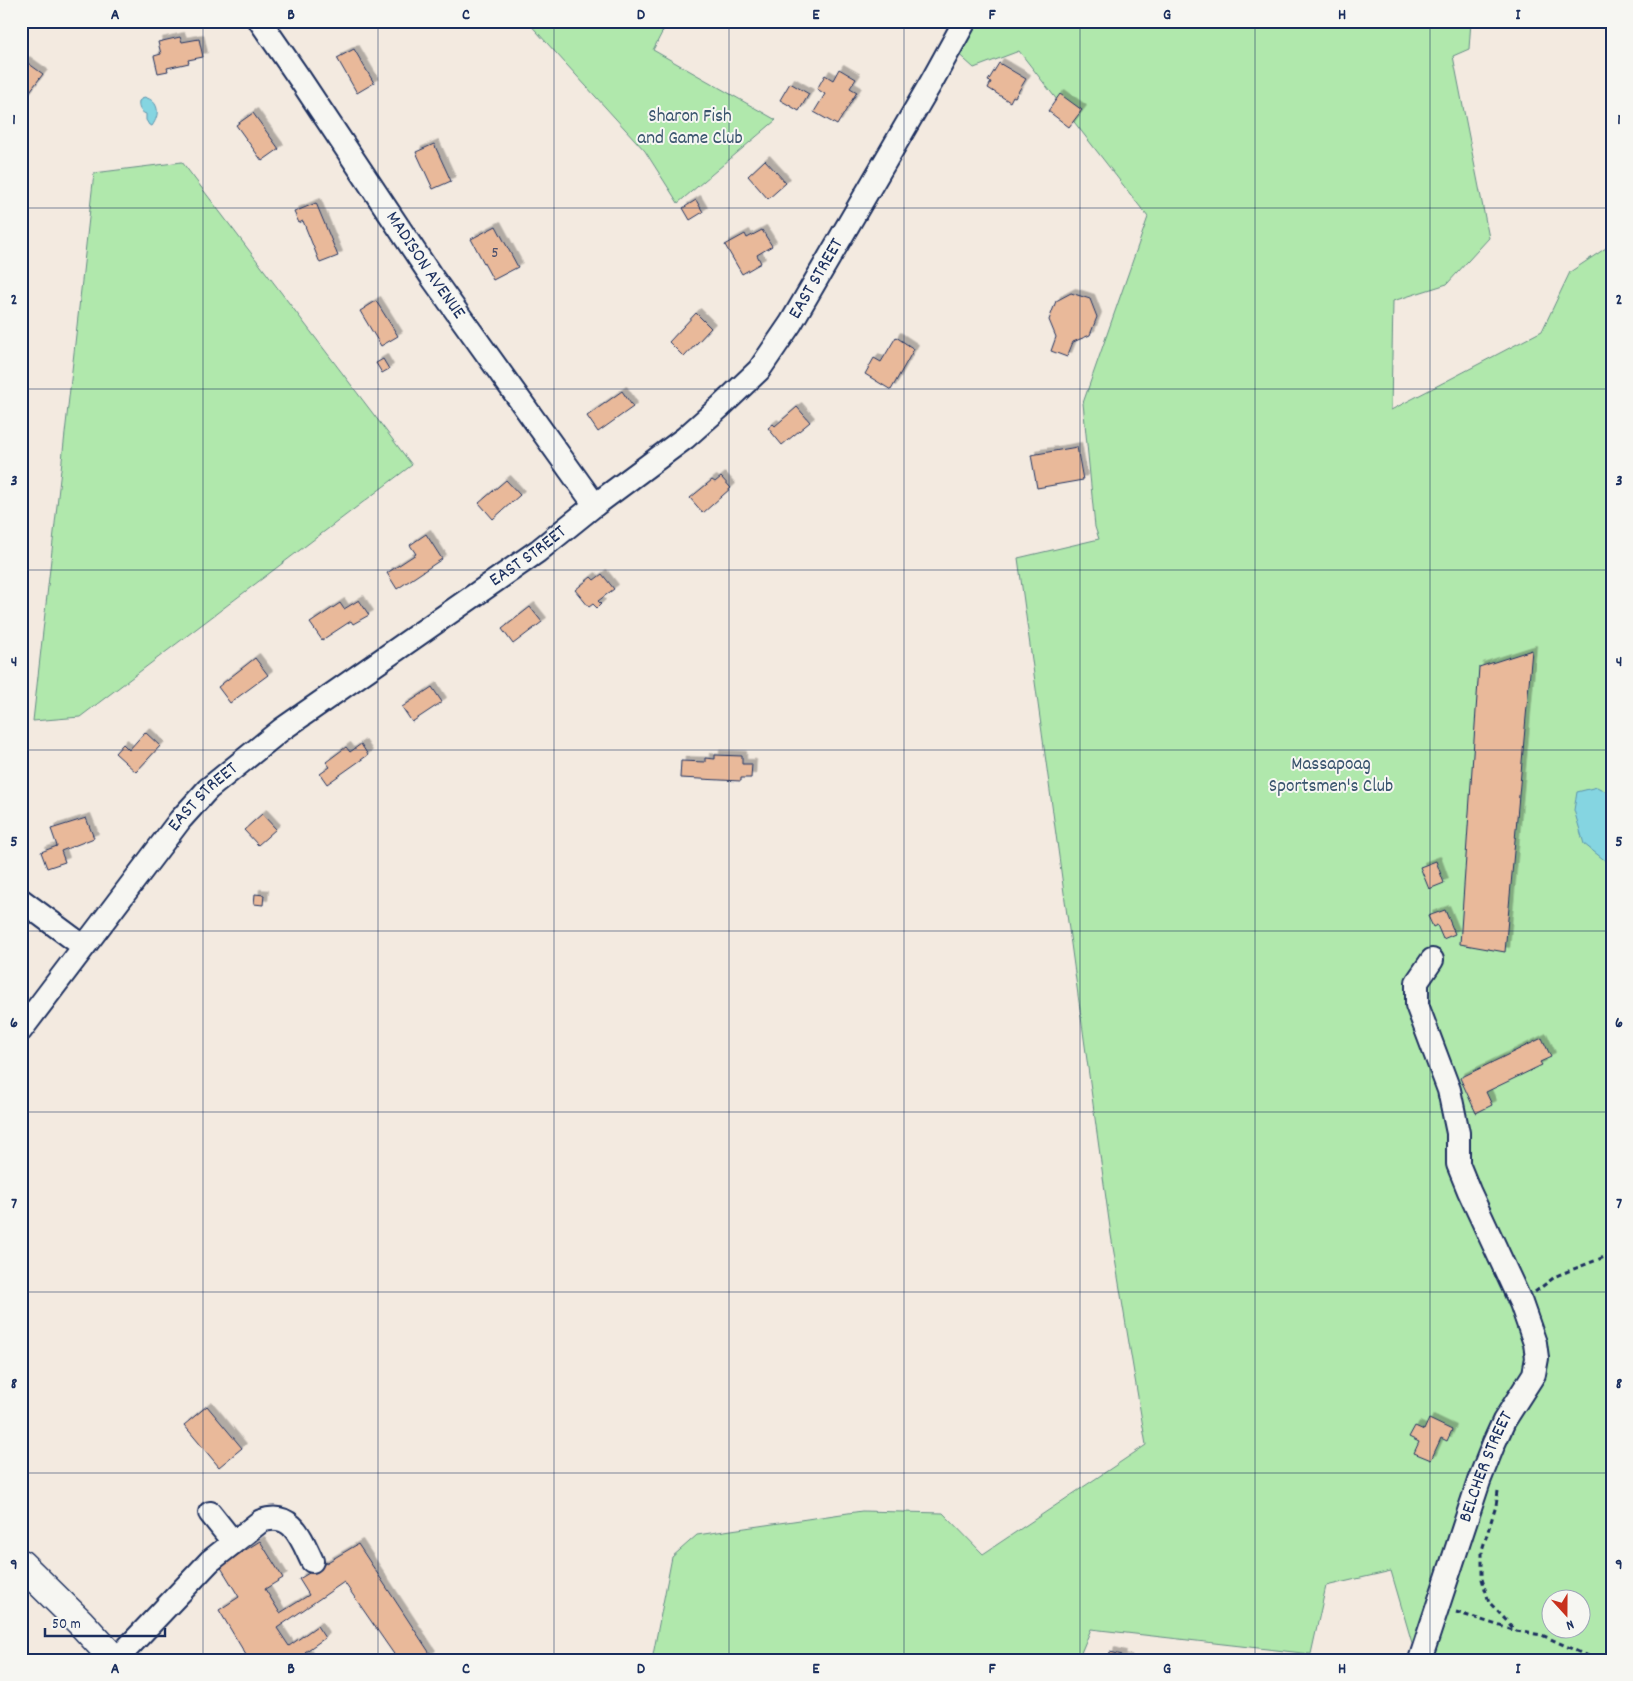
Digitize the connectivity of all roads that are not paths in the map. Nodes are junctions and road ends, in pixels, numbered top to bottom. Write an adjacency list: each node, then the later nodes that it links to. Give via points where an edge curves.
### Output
1 (260, 21): 3 (street, MADISON AVENUE, via 431,276)
2 (965, 21): 3 (street, EAST STREET, via 791,323 759,370 686,438)
3 (595, 505): 5 (street, EAST STREET, via 538,551 281,730 208,789 180,820)
4 (21, 900): 5 (street)
5 (84, 946): 7 (street, EAST STREET)
6 (1432, 960): 13 (street, BELCHER STREET, via 1416,982 1417,1006 1449,1090 1458,1133 1458,1164 1521,1303 1537,1358 1534,1374 1494,1443)
7 (21, 1030)
8 (210, 1514): 9 (street)
9 (233, 1542): 10 (street, via 261,1521 279,1518 292,1526); 12 (street, via 210,1561)
10 (312, 1561)
11 (21, 1564): 12 (main road)
12 (115, 1660)
13 (1420, 1660)

